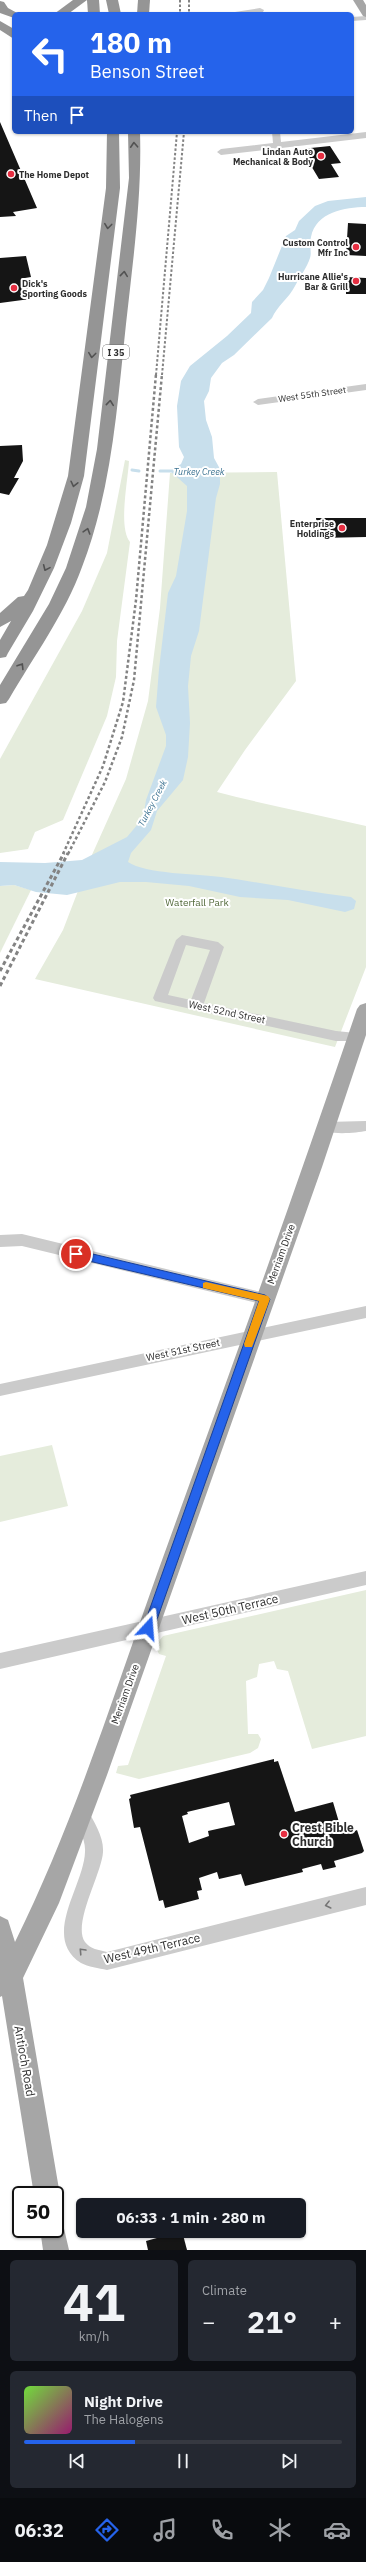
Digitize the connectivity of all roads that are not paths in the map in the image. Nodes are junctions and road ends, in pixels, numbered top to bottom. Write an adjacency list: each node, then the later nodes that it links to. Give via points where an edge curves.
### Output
1 (81, 0): 8 (highway)
2 (93, 0): 9 (highway)
3 (112, 0): 10 (highway)
4 (144, 0): 11 (highway)
5 (253, 0): 12 (street)
6 (358, 0): 14 (main road)
7 (0, 4): 13 (highway, via 3,10)
8 (64, 12)
9 (94, 12)
10 (115, 12)
11 (143, 12)
12 (261, 12)
13 (12, 14)
14 (366, 14)
15 (366, 18): 16 (street)
16 (354, 19)
17 (0, 24): 18 (highway)
18 (12, 33)
19 (113, 134): 27 (highway, I 35, one-way to 27, via 112,188 77,470 56,544)
20 (134, 134): 30 (highway, I 35, one-way to 20, via 39,637 74,568 101,477 133,190)
21 (276, 134): 23 (street)
22 (366, 135): 23 (street)
23 (277, 145): 24 (street)
24 (221, 152)
25 (366, 387): 26 (street, West 55th Street)
26 (258, 402)
27 (35, 591): 28 (highway); 29 (highway, I 35)
28 (0, 622)
29 (0, 653)
30 (0, 699)
31 (196, 1005): 31 (street, West 52nd Street, via 160,998 182,940 218,947); 33 (street, West 52nd Street, via 336,1036)
32 (366, 1009): 33 (main road, Merriam Drive)
33 (356, 1038): 34 (main road, Merriam Drive)
34 (326, 1126): 35 (street); 37 (main road, Merriam Drive)
35 (366, 1126)
36 (0, 1241): 37 (street, via 22,1240)
37 (265, 1299): 39 (main road, Merriam Drive)
38 (366, 1312): 39 (street, West 51st Street)
39 (252, 1336): 40 (street, West 51st Street); 42 (main road, Merriam Drive)
40 (0, 1390)
41 (366, 1578): 42 (street, West 50th Terrace)
42 (148, 1628): 43 (street, West 50th Terrace); 44 (main road, Merriam Drive)
43 (0, 1661)
44 (81, 1815): 45 (street, West 49th Terrace, one-way to 44, via 107,1961 94,1960 83,1954 72,1933 75,1912 94,1855 92,1838); 47 (main road, Merriam Drive, via 47,1903)
45 (366, 1896)
46 (0, 1928): 47 (main road, Antioch Road)
47 (5, 1981): 48 (main road, Antioch Road)
48 (45, 2186)
49 (54, 2238): 50 (main road)
50 (56, 2250)

